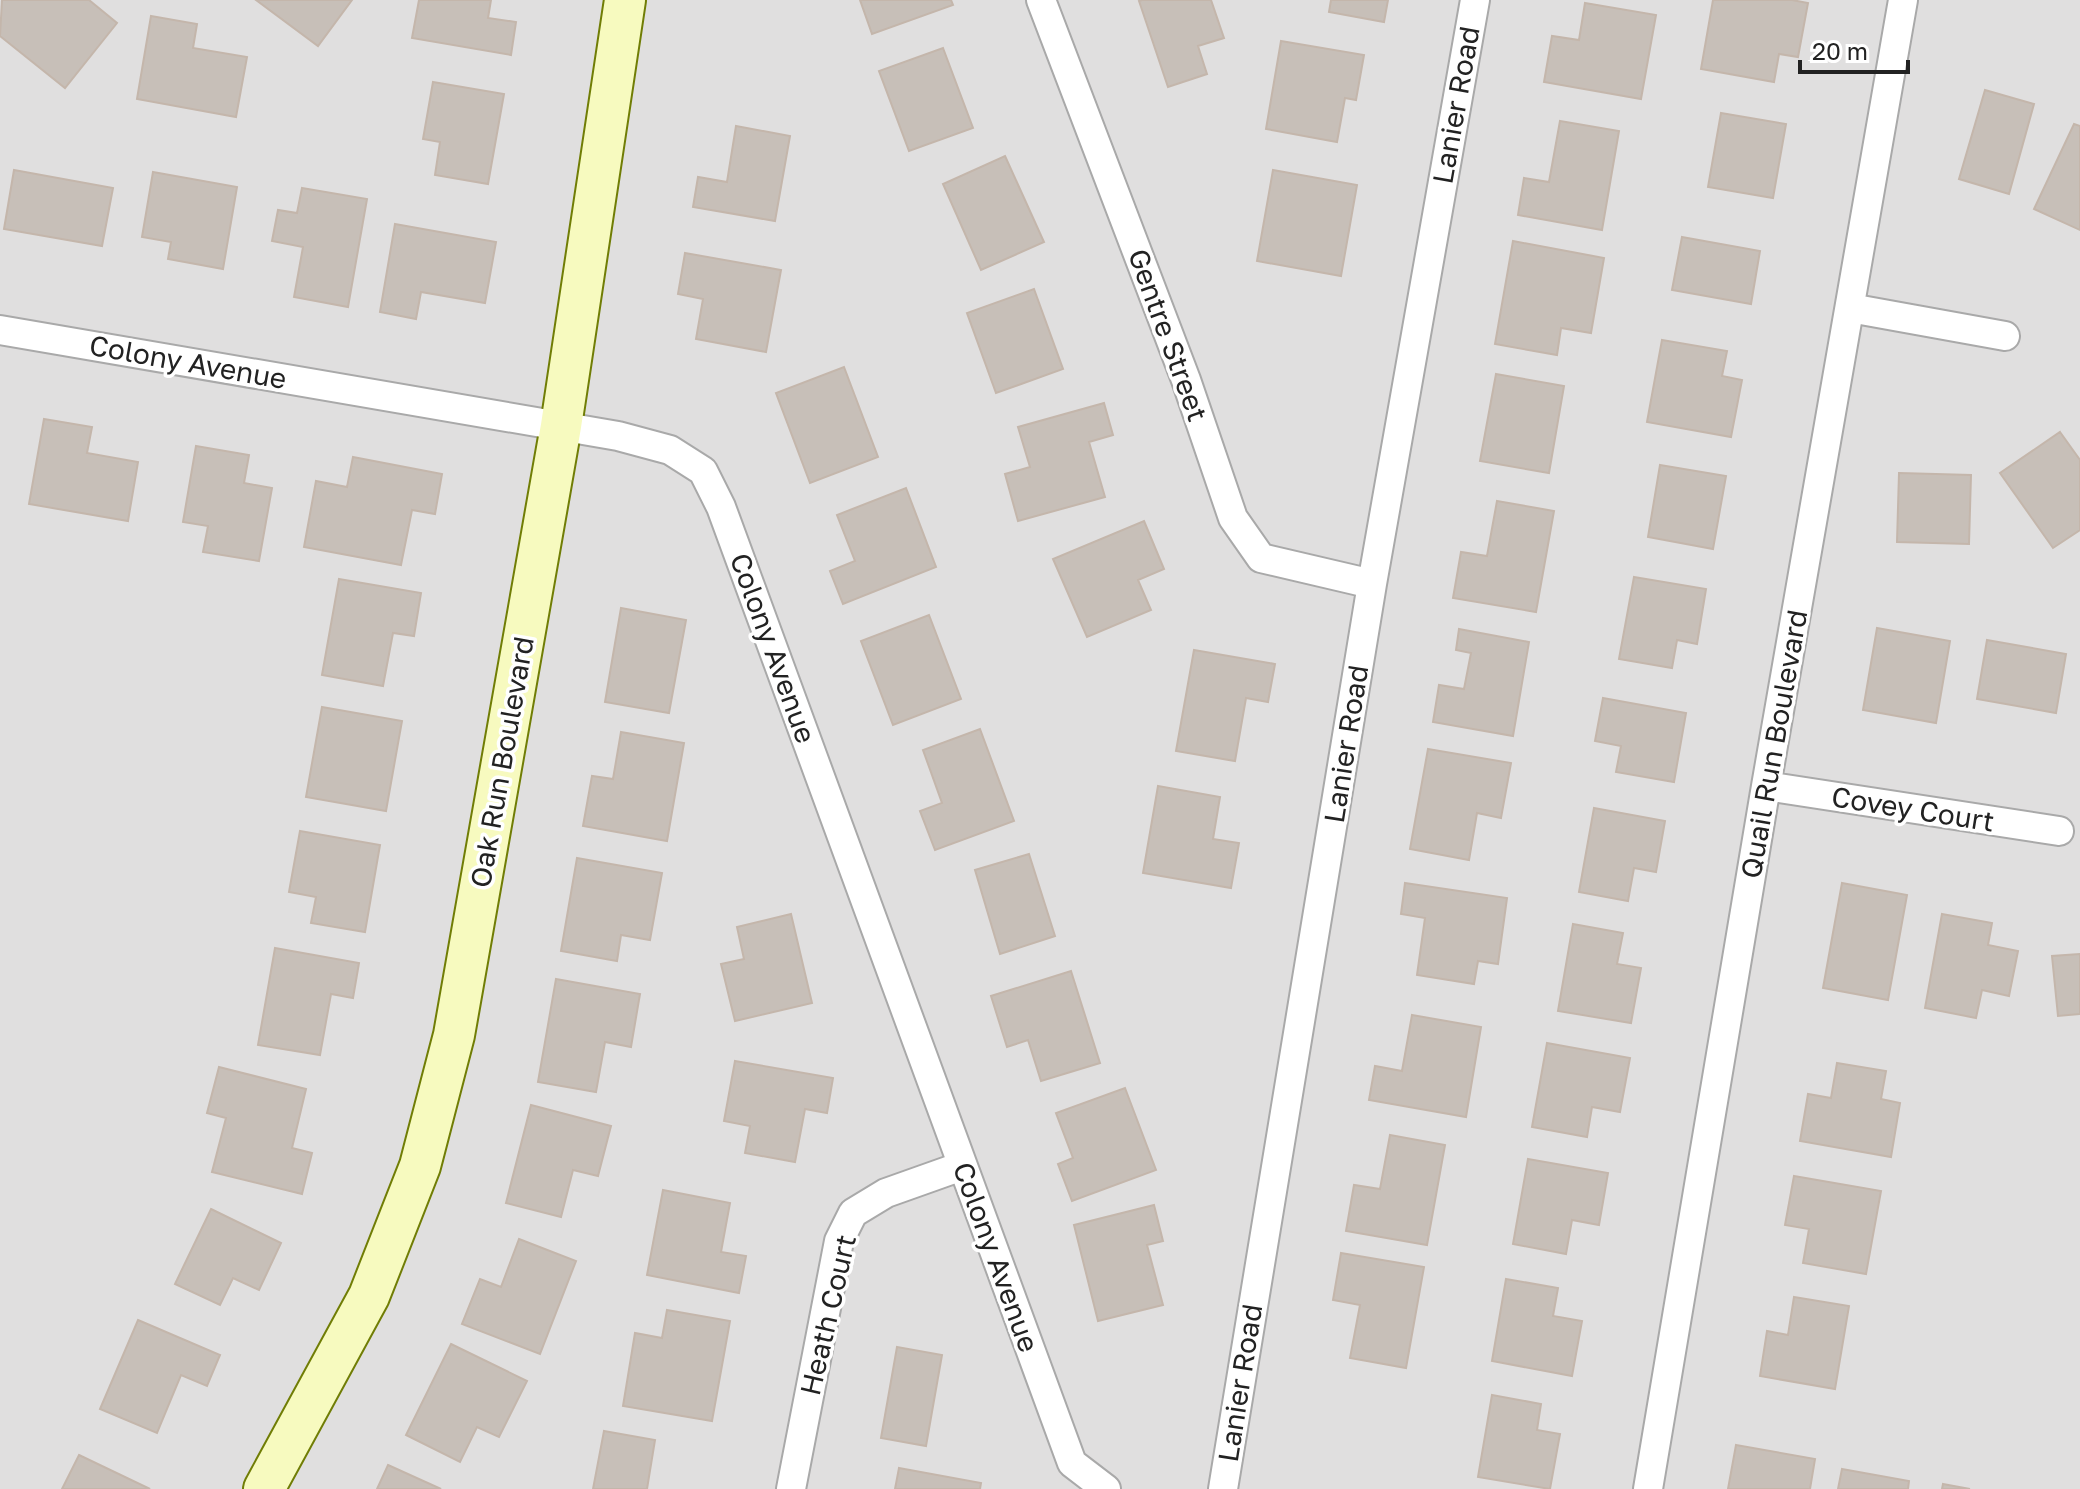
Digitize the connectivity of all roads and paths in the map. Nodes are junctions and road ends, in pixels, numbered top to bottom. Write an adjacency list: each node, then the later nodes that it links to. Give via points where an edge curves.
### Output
1 (625, 0): 8 (street, Oak Run Boulevard)
2 (1041, 0): 9 (street, Gentre Street, via 1233,518 1261,558)
3 (1475, 0): 9 (street, Lanier Road)
4 (1903, 0): 5 (street, Quail Run Boulevard)
5 (1850, 308): 7 (street); 10 (street, Quail Run Boulevard)
6 (0, 330): 8 (street, Colony Avenue)
7 (2005, 336)
8 (561, 426): 12 (street, Colony Avenue, via 670,450 703,471 721,507); 13 (street, Oak Run Boulevard, via 454,1035 420,1166 369,1296)
9 (1372, 584): 16 (street, Lanier Road)
10 (1766, 786): 11 (street, Covey Court); 17 (street, Quail Run Boulevard)
11 (2059, 831)
12 (962, 1166): 14 (street, Heath Court, via 886,1193 853,1213 839,1241); 15 (street, Colony Avenue, via 1072,1463)
13 (264, 1489)
14 (791, 1489)
15 (1106, 1489)
16 (1223, 1489)
17 (1648, 1489)

